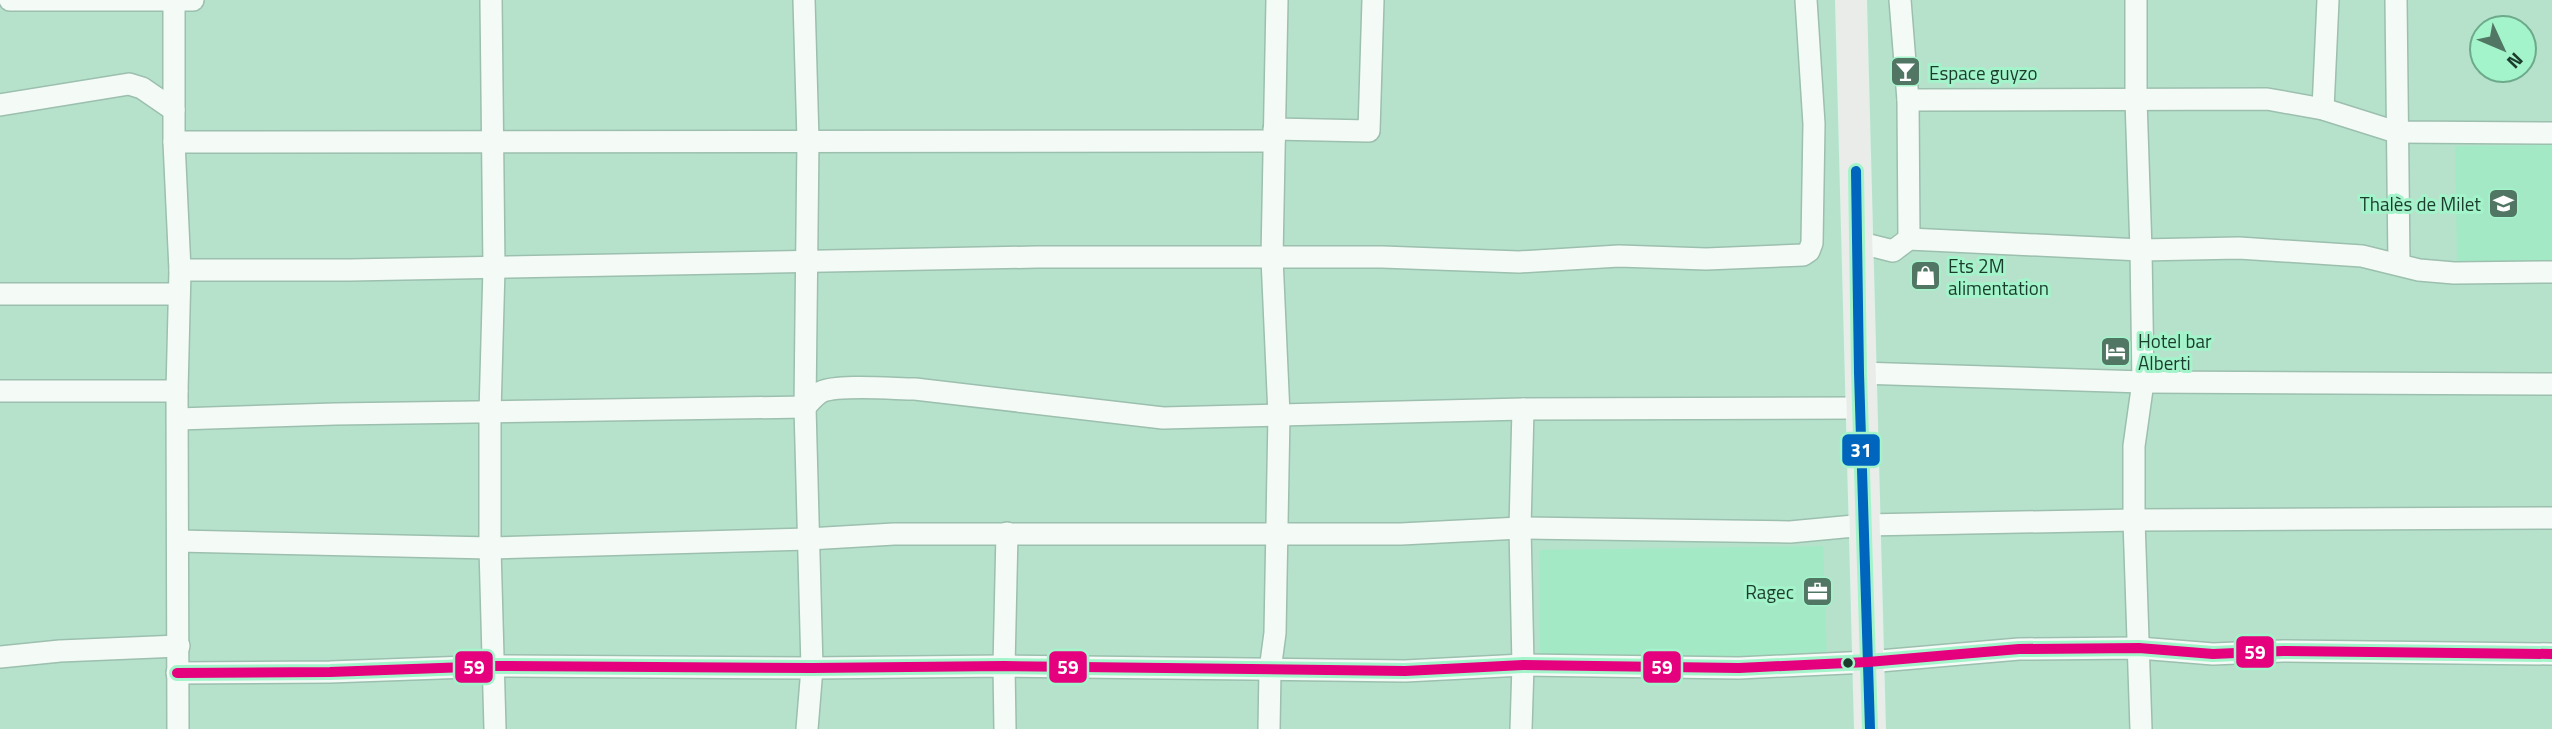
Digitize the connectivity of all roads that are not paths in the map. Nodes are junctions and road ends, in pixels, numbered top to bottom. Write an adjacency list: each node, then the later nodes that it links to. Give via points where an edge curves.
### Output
1 (10, 0): 13 (street)
2 (193, 0): 13 (street)
3 (491, 0): 24 (street)
4 (804, 0): 22 (street)
5 (1277, 0): 21 (street)
6 (1373, 0): 21 (street, via 1369,131)
7 (1807, 0): 28 (street, via 1814,151 1812,243 1802,255 1619,256 1519,262)
8 (1851, 0): 26 (highway)
9 (1900, 0): 14 (street)
10 (2136, 0): 15 (street)
11 (2328, 0): 17 (street)
12 (2396, 0): 19 (street)
13 (174, 1): 18 (street)
14 (1908, 100): 15 (street); 25 (street)
15 (2136, 100): 17 (street, via 2267,99); 27 (street)
16 (0, 105): 18 (street, via 130,84)
17 (2323, 109): 19 (street)
18 (174, 110): 23 (street)
19 (2396, 132): 20 (street); 30 (street)
20 (2552, 133)
21 (1274, 135): 22 (street); 28 (street)
22 (808, 139): 24 (street); 29 (street)
23 (174, 142): 24 (street); 32 (street)
24 (492, 144): 31 (street)
25 (1909, 239): 26 (street, via 1893,251); 27 (street)
26 (1857, 242): 36 (highway)
27 (2141, 250): 30 (street, via 2239,248 2362,256); 37 (street)
28 (1272, 258): 29 (street, via 1037,257); 45 (street)
29 (807, 263): 31 (street); 41 (street)
30 (2399, 264): 33 (street, via 2454,273)
31 (494, 268): 32 (street); 44 (street)
32 (180, 270): 35 (street)
33 (2552, 272)
34 (0, 294): 35 (street)
35 (179, 294): 40 (street)
36 (1859, 373): 37 (street); 42 (highway)
37 (2143, 382): 38 (street); 48 (street, via 2134,446)
38 (2552, 384)
39 (0, 391): 40 (street)
40 (177, 391): 46 (street)
41 (806, 407): 44 (street); 45 (street, via 829,389 882,388 1163,418); 53 (street)
42 (1860, 408): 43 (street); 49 (highway)
43 (1523, 410): 45 (street); 50 (street)
44 (490, 413): 46 (street); 55 (street)
45 (1279, 415): 52 (street)
46 (178, 419): 54 (street)
47 (2552, 518): 48 (street)
48 (2134, 520): 49 (street); 57 (street)
49 (1865, 525): 50 (street, via 1790,532); 60 (highway)
50 (1520, 528): 52 (street); 61 (street)
51 (1007, 533): 52 (street); 53 (street); 63 (street)
52 (1277, 534): 65 (street)
53 (808, 539): 55 (street); 64 (street)
54 (177, 541): 55 (street); 56 (street)
55 (490, 548): 62 (street)
56 (179, 646): 59 (street); 66 (street)
57 (2139, 648): 58 (street, via 2213,654); 60 (street, via 2019,649); 74 (street)
58 (2552, 654)
59 (0, 657)
60 (1868, 662): 61 (street, via 1739,668); 73 (highway)
61 (1523, 664): 65 (street, via 1405,671); 72 (street)
62 (495, 666): 64 (street); 66 (street); 68 (street)
63 (1004, 666): 64 (street); 65 (street); 70 (street)
64 (812, 668): 69 (street)
65 (1270, 670): 71 (street)
66 (177, 673): 67 (street)
67 (178, 729)
68 (495, 729)
69 (807, 729)
70 (1005, 729)
71 (1269, 729)
72 (1521, 729)
73 (1870, 729)
74 (2141, 729)

